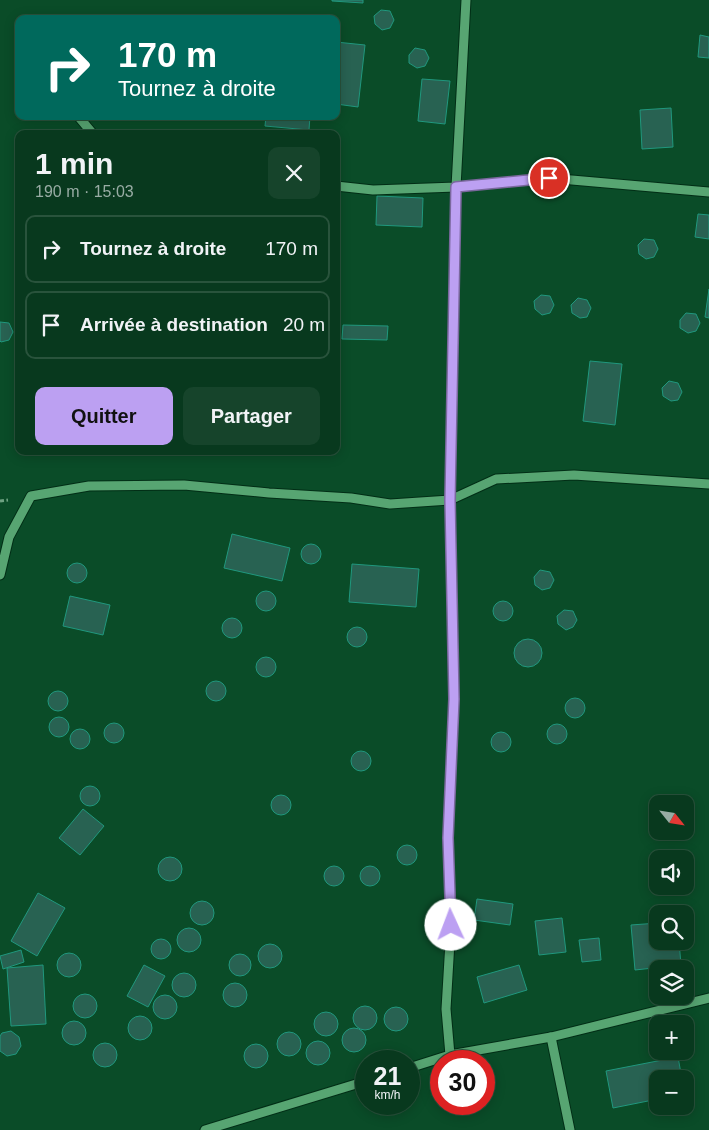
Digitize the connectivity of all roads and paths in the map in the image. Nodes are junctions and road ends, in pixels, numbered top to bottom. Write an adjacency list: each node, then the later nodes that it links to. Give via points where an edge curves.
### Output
1 (466, 0): 5 (street)
2 (81, 120): 3 (street)
3 (89, 130)
4 (340, 186): 5 (street, via 373,190)
5 (456, 187): 6 (street, via 549,178); 8 (street)
6 (709, 192)
7 (709, 484): 8 (street, via 574,476 496,480)
8 (450, 500): 9 (street, via 390,504 184,485 89,486 31,496 9,537); 12 (street, via 454,699 448,838 451,925 446,1009)
9 (0, 575)
10 (709, 998): 11 (street)
11 (551, 1037): 13 (street); 16 (street)
12 (450, 1050)
13 (478, 1050)
14 (355, 1084): 15 (street)
15 (205, 1130)
16 (570, 1130)

